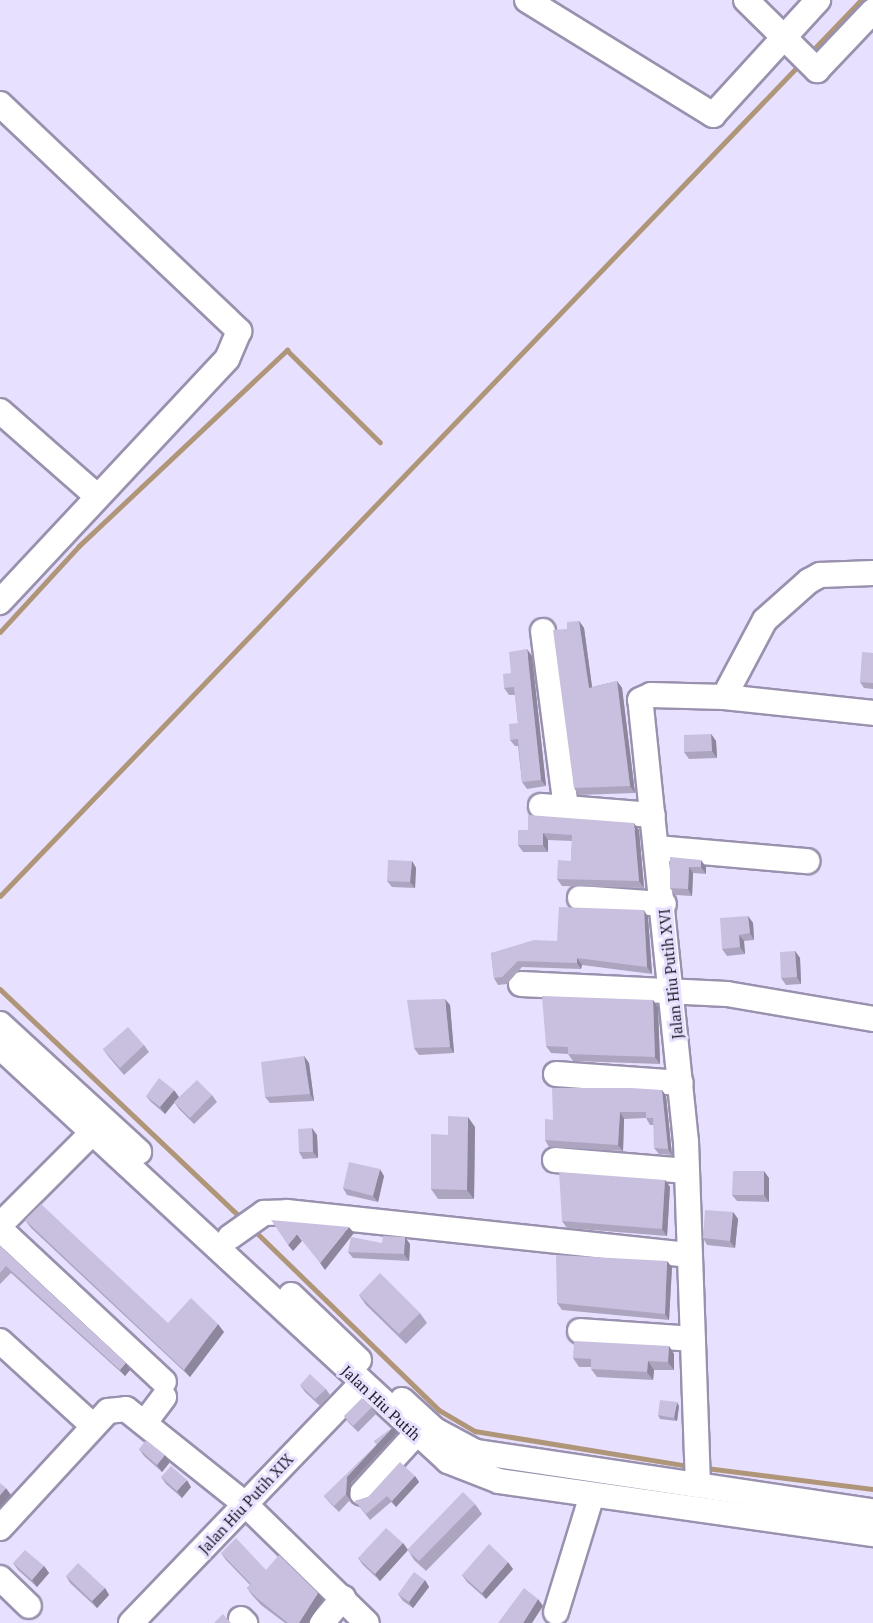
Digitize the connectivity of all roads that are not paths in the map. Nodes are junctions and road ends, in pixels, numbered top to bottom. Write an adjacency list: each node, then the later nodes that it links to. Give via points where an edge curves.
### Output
1 (527, 0): 5 (street, via 713,115)
2 (746, 0): 5 (street)
3 (818, 0): 5 (street)
4 (873, 11): 5 (street, via 817,70)
5 (783, 37)
6 (0, 104): 8 (street, via 239,331 227,359)
7 (0, 411): 8 (street)
8 (98, 497): 10 (street)
9 (873, 573): 12 (street, via 820,575 809,581 765,620)
10 (0, 602)
11 (543, 631): 15 (street)
12 (724, 697): 13 (street, Jalan Hiu Putih XVI); 16 (street, Jalan Hiu Putih XVI, via 651,695 640,700)
13 (873, 713)
14 (542, 806): 15 (street)
15 (566, 808): 16 (street)
16 (653, 816): 17 (street, Jalan Hiu Putih XVI)
17 (657, 849): 18 (street); 20 (street, Jalan Hiu Putih XVI)
18 (807, 861)
19 (580, 898): 20 (street)
20 (664, 903): 22 (street, Jalan Hiu Putih XVI)
21 (521, 984): 22 (street)
22 (674, 990): 23 (street); 27 (street, Jalan Hiu Putih XVI)
23 (873, 1019)
24 (0, 1024): 32 (street)
25 (0, 1047): 28 (street, Jalan Hiu Putih)
26 (556, 1074): 27 (street)
27 (681, 1083): 30 (street, Jalan Hiu Putih XVI)
28 (92, 1133): 31 (street); 34 (street, Jalan Hiu Putih)
29 (555, 1160): 30 (street)
30 (687, 1171): 33 (street, Jalan Hiu Putih XVI)
31 (2, 1219): 39 (street, via 164,1390)
32 (230, 1237): 33 (street, via 264,1213 287,1212); 34 (street)
33 (690, 1255): 36 (street, Jalan Hiu Putih XVI)
34 (301, 1315): 38 (street, Jalan Hiu Putih); 43 (street, via 414,1412 462,1447)
35 (580, 1331): 36 (street)
36 (693, 1339): 42 (street, Jalan Hiu Putih XVI)
37 (0, 1341): 40 (street)
38 (361, 1384): 41 (street, Jalan Hiu Putih); 45 (street, Jalan Hiu Putih XIX)
39 (146, 1421): 40 (street, via 115,1409); 45 (street)
40 (93, 1426): 47 (street)
41 (415, 1435): 43 (street, Jalan Hiu Putih, via 448,1461 486,1478); 44 (street)
42 (698, 1485): 43 (street, Jalan Hiu Putih); 46 (street, Jalan Hiu Putih)
43 (608, 1490): 48 (street, Jalan Hiu Putih); 52 (street)
44 (362, 1493)
45 (245, 1504): 50 (street); 53 (street, Jalan Hiu Putih XIX)
46 (873, 1511)
47 (0, 1528)
48 (873, 1534)
49 (0, 1578): 51 (street)
50 (343, 1598): 54 (street); 55 (street)
51 (29, 1606)
52 (556, 1612)
53 (131, 1623)
54 (322, 1623)
55 (367, 1623)

